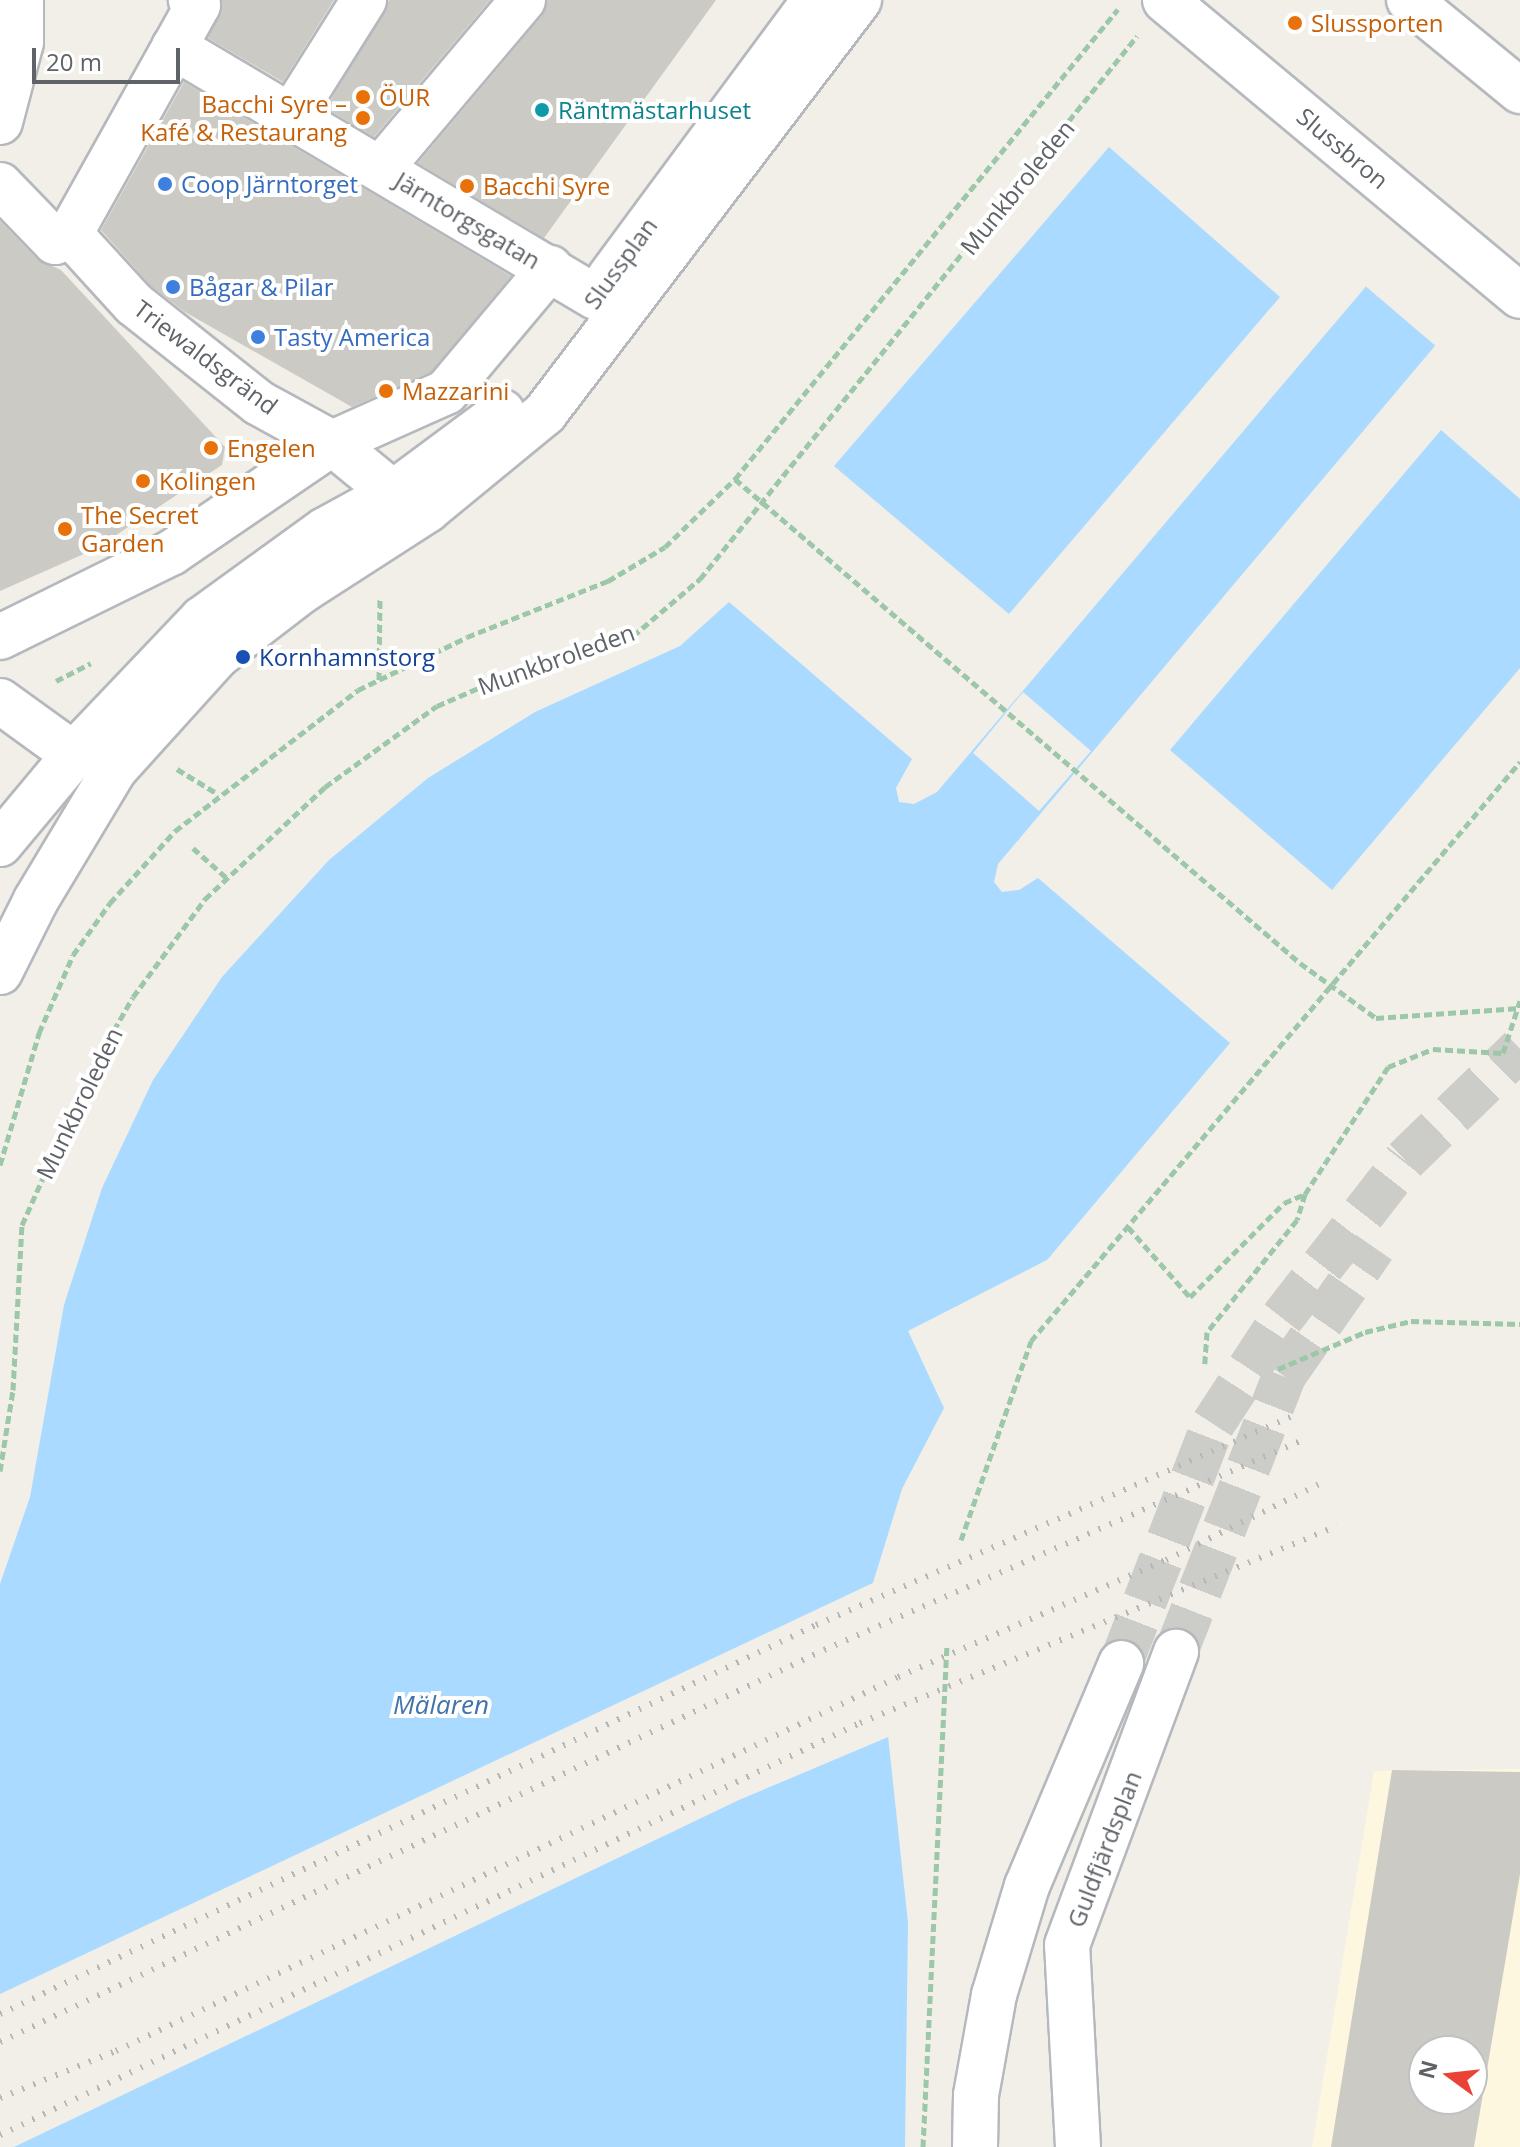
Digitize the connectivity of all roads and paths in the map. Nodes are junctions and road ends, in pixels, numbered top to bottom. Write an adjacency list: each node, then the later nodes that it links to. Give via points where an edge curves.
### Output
1 (21, 0): 13 (street, via 21,42)
2 (191, 0): 10 (street, via 198,5)
3 (364, 0): 12 (street)
4 (523, 0): 14 (street)
5 (815, 0): 19 (street, Slussplan)
6 (859, 0): 35 (street, Slussplan, via 545,413 427,510 303,590 217,656 114,770 36,900)
7 (1126, 0): 21 (path, Munkbroleden)
8 (1409, 0): 11 (street)
9 (1156, 12): 18 (street, Slussbron, bridge); 23 (path, Munkbroleden)
10 (174, 47): 12 (street, Järntorgsgatan); 16 (street)
11 (1520, 91)
12 (291, 116): 14 (street, Järntorgsgatan)
13 (0, 122)
14 (381, 168): 17 (street, Järntorgsgatan)
15 (0, 185): 16 (street, via 55,242)
16 (70, 234): 20 (street, Triewaldsgränd, via 146,314 259,403)
17 (550, 268): 19 (street, Järntorgsgatan); 20 (street, via 446,392)
18 (1520, 296)
19 (595, 297): 22 (street, Slussplan, via 525,394)
20 (332, 443): 22 (street, Triewaldsgränd); 25 (street, via 171,553)
21 (735, 479): 23 (path); 26 (path, Munkbroleden, via 665,547 608,581 480,631)
22 (393, 493): 28 (street, via 325,530 202,619)
23 (764, 504): 34 (path, Munkbroleden, via 700,579 633,636 538,662 437,706 325,787); 36 (path)
24 (382, 594): 26 (path, via 376,605)
25 (0, 637)
26 (379, 680): 31 (path, Munkbroleden, via 292,735)
27 (0, 701): 28 (street)
28 (76, 756): 32 (street)
29 (1520, 762): 36 (path)
30 (173, 764): 31 (path)
31 (218, 794): 38 (path, Munkbroleden, via 175,831 110,903 73,955 39,1033)
32 (0, 844)
33 (193, 848): 34 (path)
34 (227, 878): 44 (path, Munkbroleden, via 205,899 133,997 62,1129 22,1225 13,1390)
35 (0, 972)
36 (1330, 987): 37 (path, via 1376,1018); 40 (path)
37 (1519, 1006): 39 (path, via 1503,1053 1433,1049 1388,1067)
38 (0, 1165)
39 (1305, 1194): 40 (path, via 1284,1203 1190,1297); 42 (path, via 1297,1220 1207,1332)
40 (1128, 1227): 45 (path, via 1031,1341)
41 (1520, 1324): 43 (path, via 1411,1321 1365,1332)
42 (1205, 1364)
43 (1278, 1369)
44 (0, 1471)
45 (961, 1540)
46 (947, 1644): 49 (path)
47 (1176, 1652): 51 (street, Guldfjärdsplan, via 1067,1945)
48 (1121, 1663): 50 (street, via 1027,1886 994,1995 976,2095)
49 (923, 2147)
50 (975, 2147)
51 (1078, 2147)

